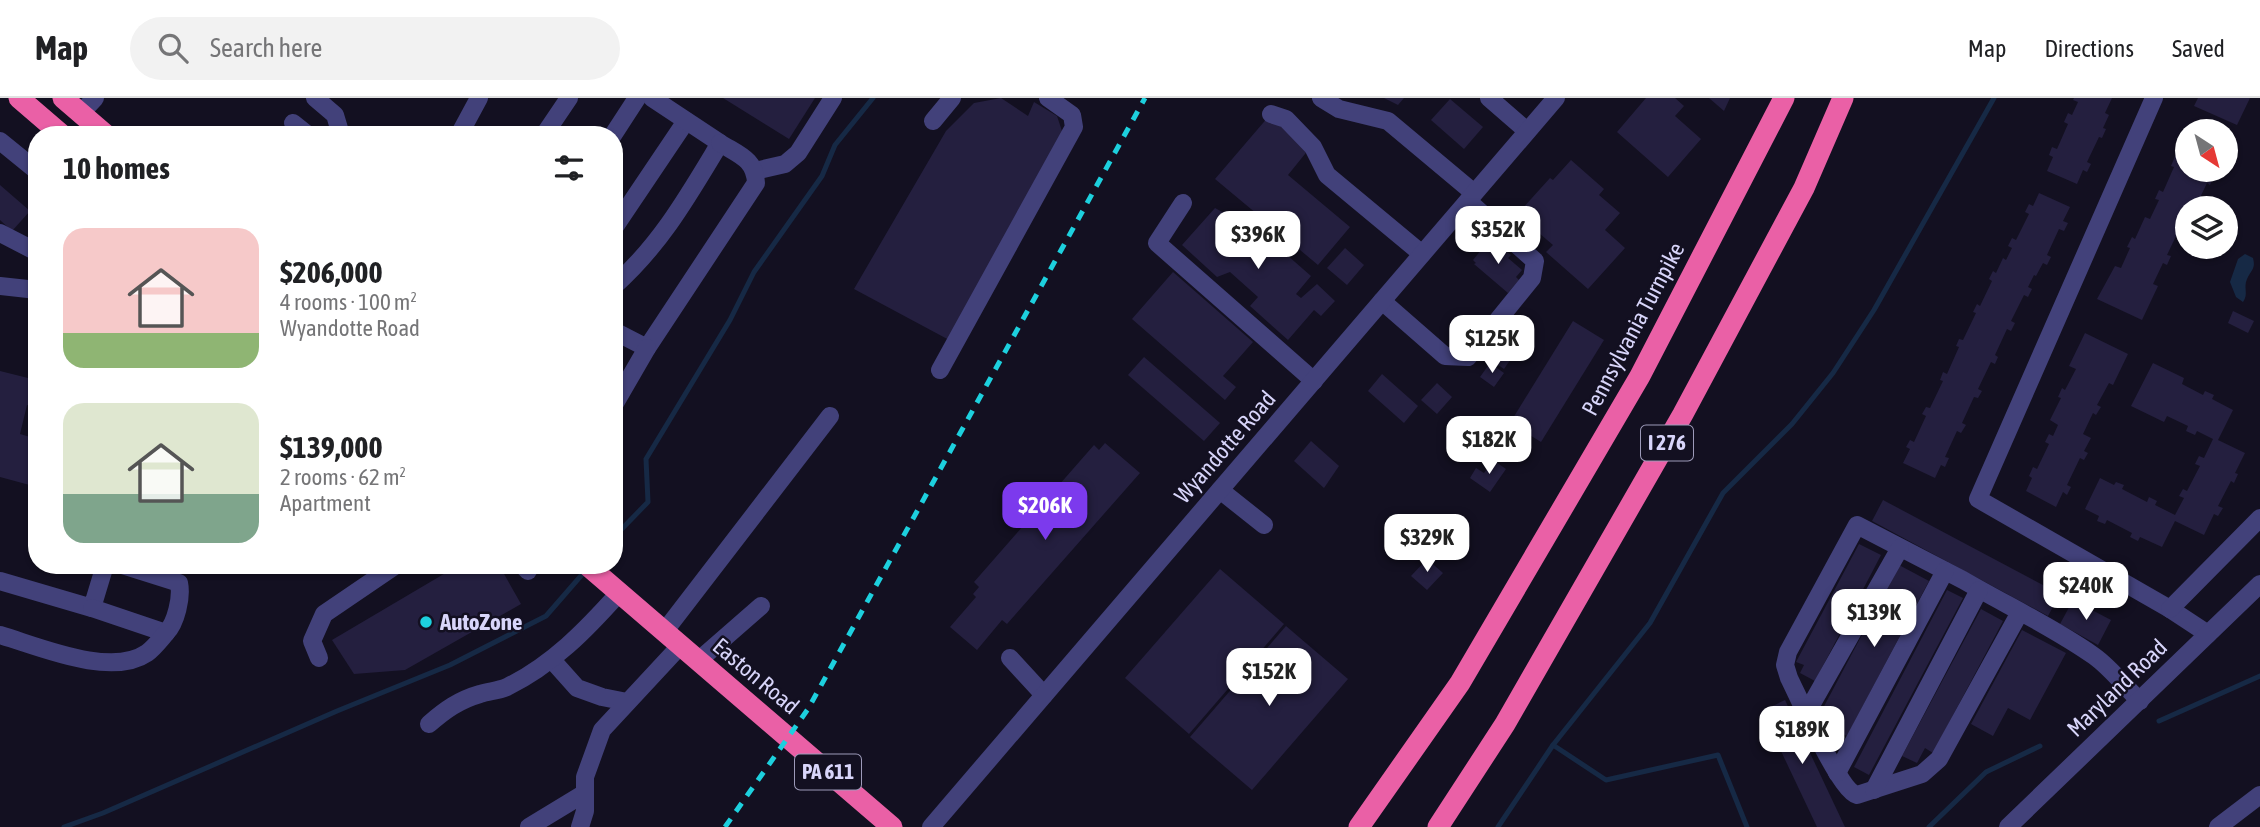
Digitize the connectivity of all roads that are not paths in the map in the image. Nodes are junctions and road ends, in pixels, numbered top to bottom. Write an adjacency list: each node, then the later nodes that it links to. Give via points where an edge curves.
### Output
1 (19, 98): 22 (highway)
2 (63, 98): 17 (highway)
3 (315, 98): 25 (street, via 335,115)
4 (479, 98): 26 (street)
5 (569, 98): 27 (street)
6 (636, 98): 28 (street)
7 (652, 98): 19 (street)
8 (833, 98): 33 (street, via 798,153 785,164)
9 (952, 98): 20 (street)
10 (1048, 98): 46 (street, via 1072,116 1069,140)
11 (1321, 98): 34 (street, via 1339,109 1388,121)
12 (1489, 98): 29 (street)
13 (1556, 98): 29 (street, Wyandotte Road)
14 (1784, 98): 88 (highway, Pennsylvania Turnpike / I 276, via 1640,376 1461,683)
15 (1843, 98): 89 (highway, I 276, via 1804,188 1683,414 1505,724)
16 (2154, 98): 65 (street, via 1978,499)
17 (88, 106): 23 (highway)
18 (1271, 114): 39 (street, via 1286,119 1313,147 1327,175)
19 (686, 121): 31 (street); 36 (street)
20 (933, 121)
21 (293, 123): 24 (street)
22 (52, 126)
23 (100, 126)
24 (297, 126)
25 (338, 126)
26 (463, 126)
27 (550, 126)
28 (619, 126)
29 (1527, 131): 34 (street, Wyandotte Road)
30 (0, 141): 32 (street)
31 (720, 143): 33 (street, via 749,161); 40 (street, via 675,219)
32 (28, 164)
33 (755, 171): 45 (street, via 756,183)
34 (1471, 197): 39 (street, Wyandotte Road); 43 (street, via 1535,261 1532,278 1468,357 1445,356)
35 (1183, 203): 47 (street, via 1157,243)
36 (623, 215)
37 (0, 233): 38 (street)
38 (28, 247)
39 (1422, 254): 43 (street, Wyandotte Road)
40 (623, 278)
41 (0, 286): 42 (street)
42 (28, 289)
43 (1382, 301): 47 (street, Wyandotte Road)
44 (623, 336): 45 (street)
45 (647, 348): 48 (street)
46 (940, 370)
47 (1314, 381): 50 (street, Wyandotte Road)
48 (623, 389)
49 (830, 416): 70 (street)
50 (1220, 491): 52 (street); 75 (street, Wyandotte Road)
51 (2260, 518): 65 (street)
52 (1264, 525)
53 (1900, 548): 54 (street); 78 (street); 78 (street, via 1857,526 1788,652 1788,678)
54 (1945, 571): 61 (street); 80 (street)
55 (101, 574): 64 (street)
56 (150, 574): 67 (street, via 179,583 182,595)
57 (383, 574): 71 (street, via 324,614 312,641)
58 (597, 574): 62 (highway, Easton Road / PA 611)
59 (0, 581): 64 (street)
60 (2260, 584): 68 (street, Maryland Road)
61 (1979, 590): 66 (street); 81 (street)
62 (619, 593): 70 (highway, Easton Road / PA 611); 73 (street)
63 (761, 606): 74 (street)
64 (92, 608): 67 (street)
65 (2169, 609): 68 (street)
66 (2020, 612): 76 (street, via 2096,658); 81 (street, via 1939,760 1922,774)
67 (166, 633): 69 (street, via 146,654 120,664 68,656)
68 (2208, 634): 76 (street, Maryland Road)
69 (0, 635)
70 (672, 639): 74 (highway, Easton Road / PA 611); 77 (street)
71 (319, 658)
72 (1010, 659): 75 (street)
73 (552, 660): 77 (street, via 577,688); 79 (street, via 504,688 452,704)
74 (698, 661): 86 (highway, Easton Road / PA 611)
75 (1044, 695): 87 (street, Wyandotte Road)
76 (2140, 701): 90 (street, Maryland Road)
77 (627, 702): 82 (street, via 603,730 585,777)
78 (1806, 714): 80 (street)
79 (429, 724)
80 (1837, 773): 81 (street, via 1853,795)
81 (1874, 790)
82 (585, 793): 84 (street); 85 (street)
83 (2260, 795): 91 (street)
84 (529, 827)
85 (580, 827)
86 (892, 827)
87 (931, 827)
88 (1359, 827)
89 (1438, 827)
90 (2008, 827)
91 (2218, 827)

